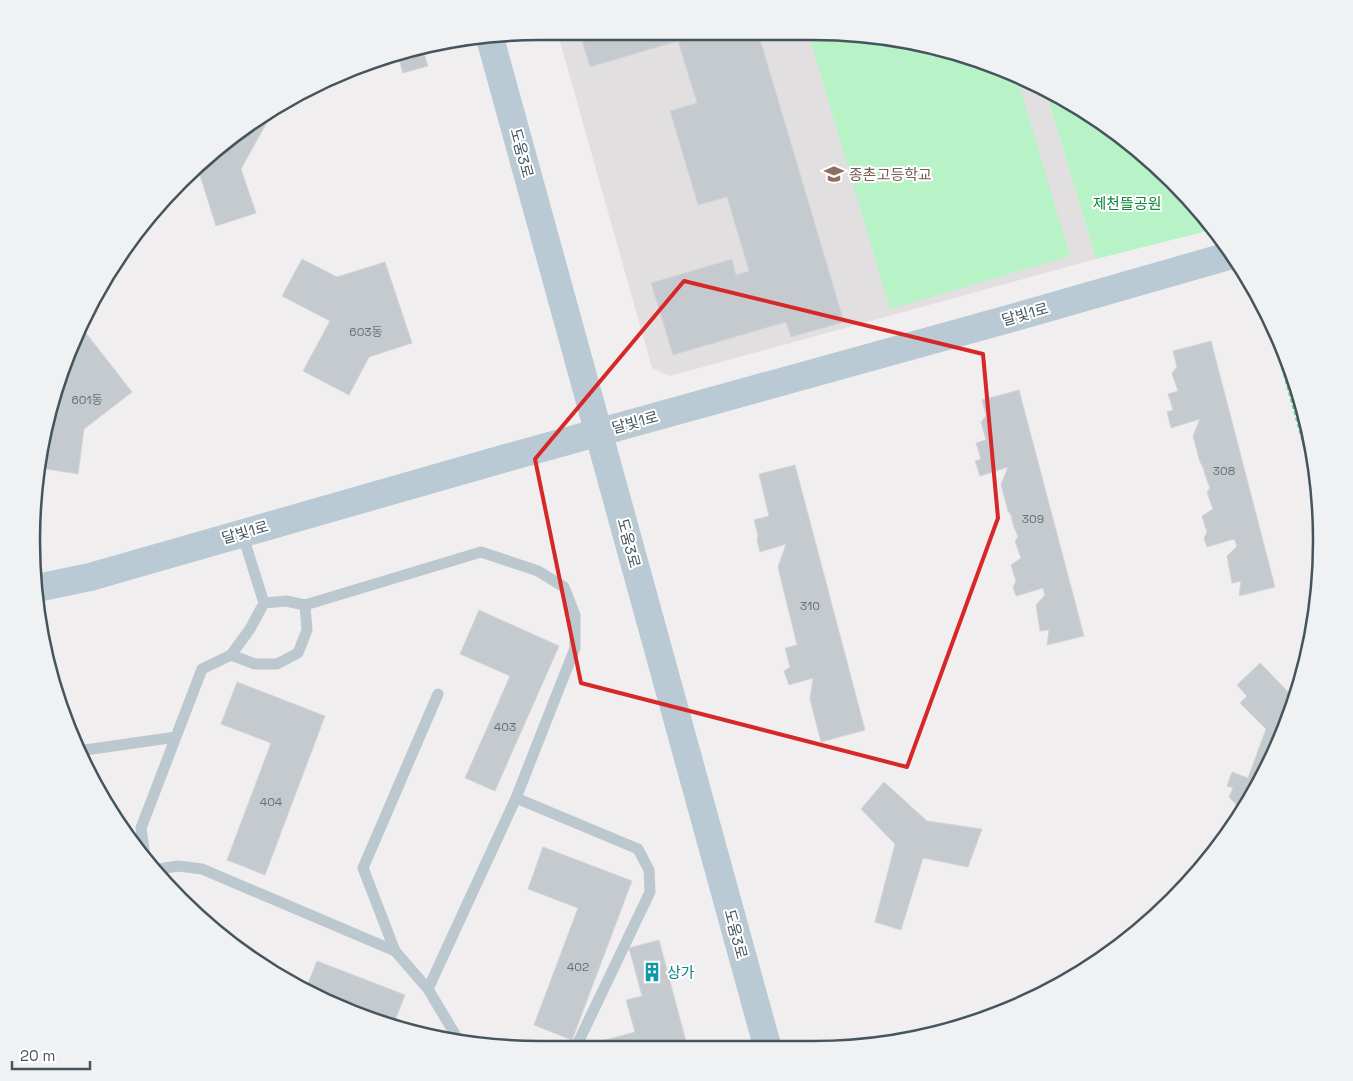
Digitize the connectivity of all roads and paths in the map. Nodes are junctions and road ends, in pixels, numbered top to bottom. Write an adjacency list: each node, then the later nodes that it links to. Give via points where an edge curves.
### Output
1 (491, 43): 4 (street, 도움3로)
2 (1225, 257): 4 (street, 달빛1로)
3 (1286, 381): 5 (path)
4 (598, 432): 6 (street, 달빛1로); 21 (street, 도움3로)
5 (1301, 435)
6 (242, 533): 7 (street, 달빛1로, via 90,577); 8 (lane)
7 (42, 587)
8 (264, 603): 9 (lane, via 286,600); 10 (lane)
9 (305, 605): 10 (lane, via 307,630 298,653 277,664 255,664); 14 (lane, via 481,552 538,571 564,587 575,615 575,648)
10 (231, 655): 12 (lane, via 202,669)
11 (438, 694): 17 (lane, via 363,868)
12 (176, 737): 13 (lane); 15 (lane, via 141,828)
13 (86, 750)
14 (516, 798): 18 (lane); 20 (lane, via 638,849 649,870 650,892)
15 (143, 846)
16 (162, 869): 17 (lane, via 178,866 202,869)
17 (395, 951): 18 (lane)
18 (428, 989): 19 (lane)
19 (455, 1033)
20 (579, 1041)
21 (766, 1041)

